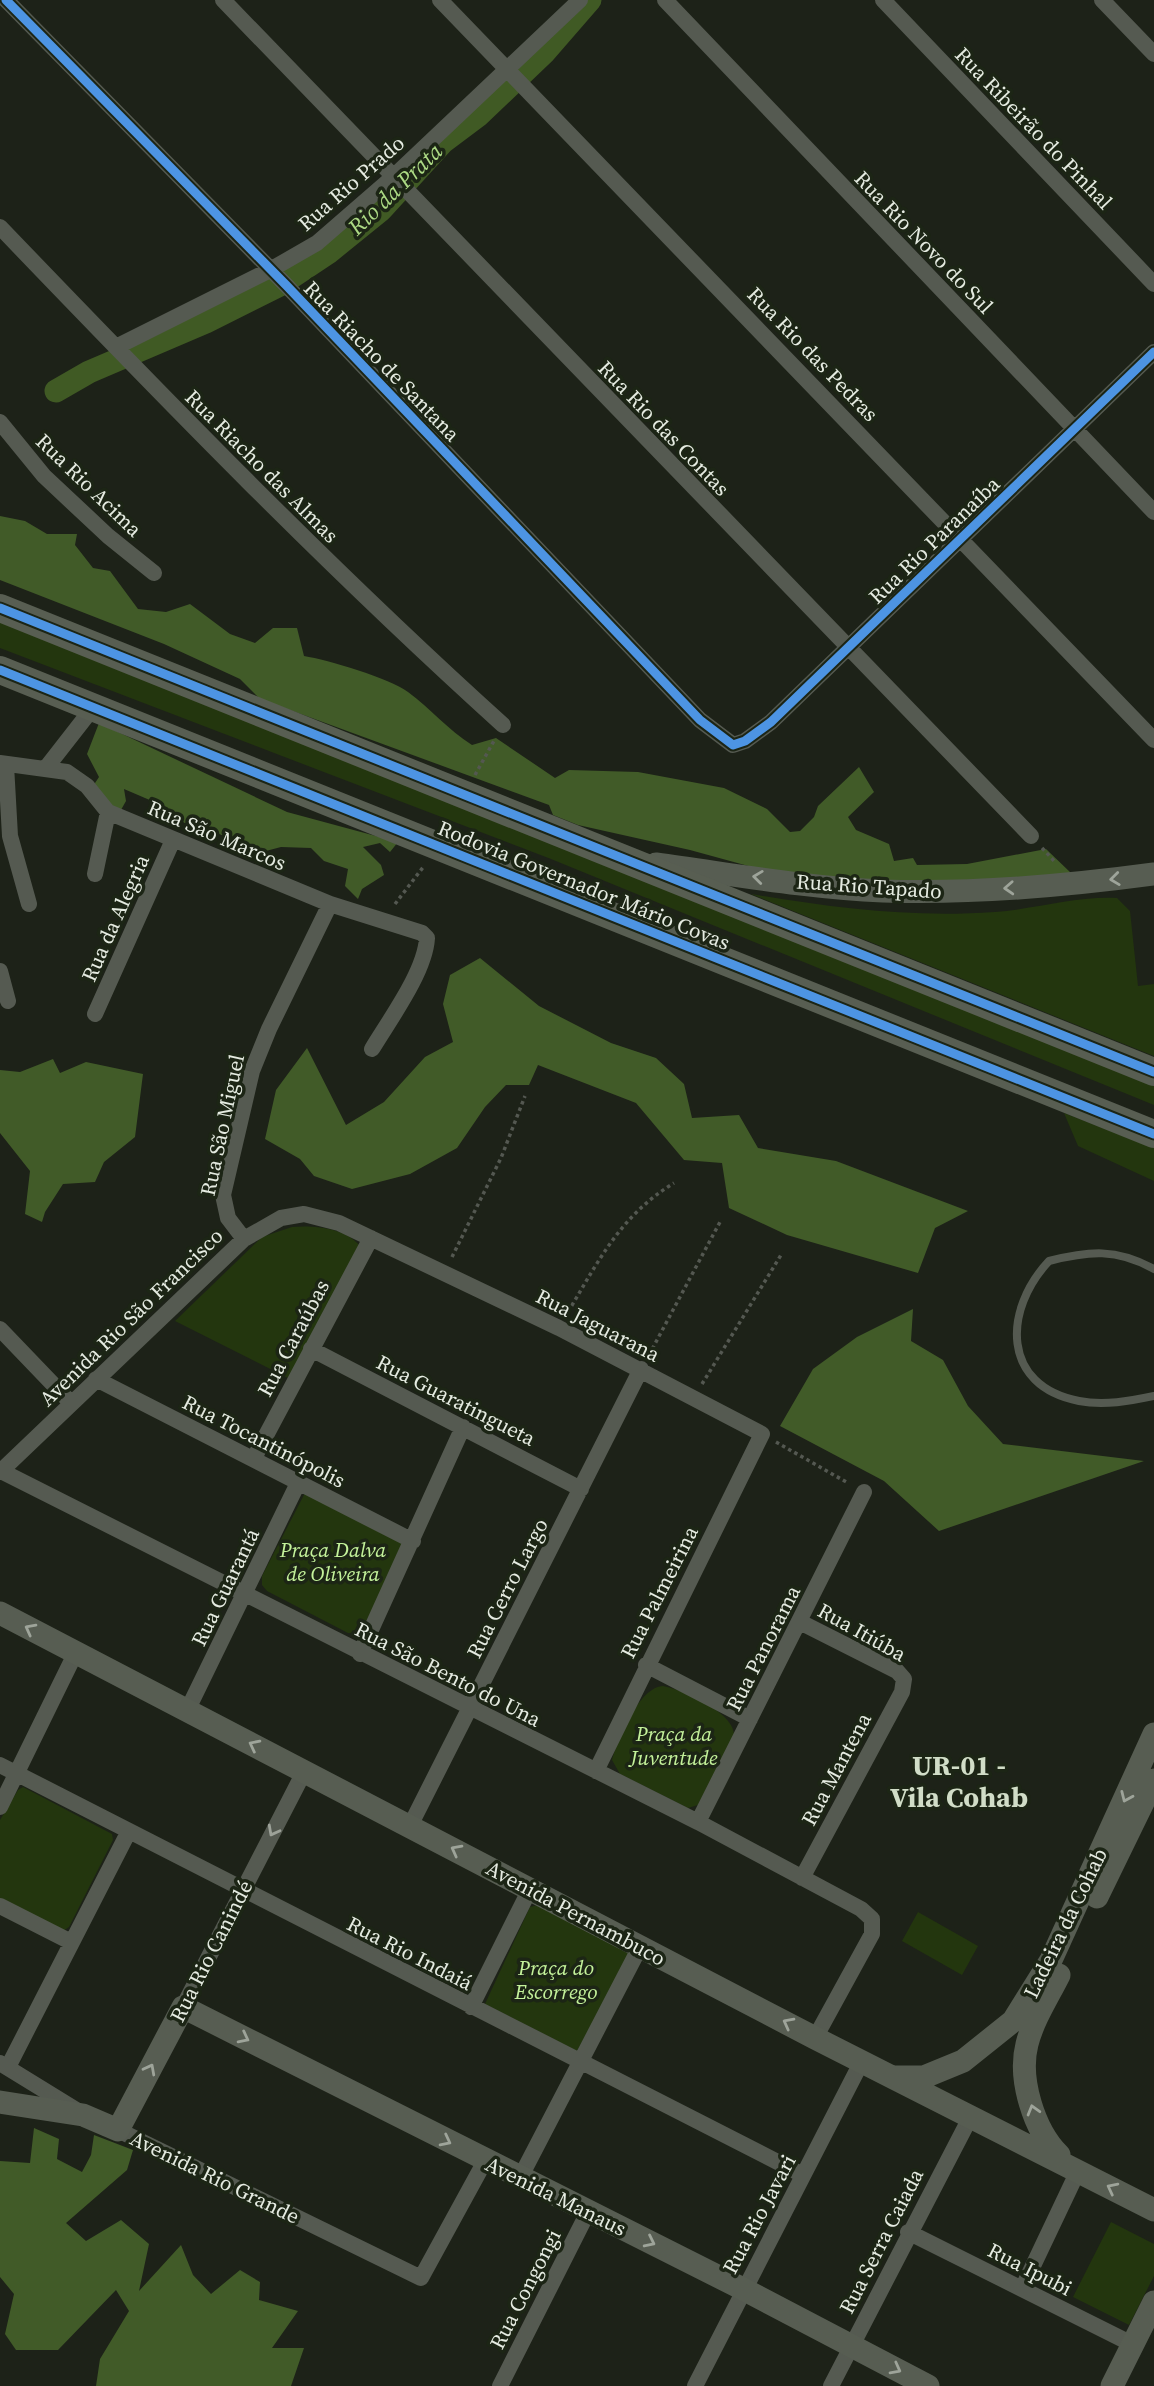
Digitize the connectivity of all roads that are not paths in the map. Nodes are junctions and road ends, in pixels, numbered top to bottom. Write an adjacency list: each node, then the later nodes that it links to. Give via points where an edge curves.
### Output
1 (6, 0): 12 (street, Rua Riacho de Santana)
2 (223, 0): 10 (street, Rua Rio das Contas)
3 (440, 0): 9 (street, Rua Rio das Pedras)
4 (580, 0): 9 (street, Rua Rio Prado)
5 (665, 0): 17 (street, Rua Rio Novo do Sul)
6 (883, 0): 13 (street, Rua Ribeirão do Pinhal)
7 (1102, 0): 8 (street)
8 (1154, 54)
9 (508, 71): 10 (street, Rua Rio Prado); 19 (street, Rua Rio das Pedras)
10 (393, 178): 12 (street, Rua Rio Prado, via 317,243); 22 (street, Rua Rio das Contas)
11 (0, 227): 15 (street, Rua Riacho das Almas)
12 (270, 271): 15 (street, Rua Rio Prado); 27 (street, Rua Riacho de Santana, via 701,720)
13 (1154, 284)
14 (1154, 352): 17 (street, Rua Rio Paranaíba)
15 (121, 354): 25 (street, Rua Riacho das Almas, via 381,615)
16 (4, 427): 20 (street, Rua Rio Acima, via 44,477)
17 (1073, 428): 18 (street, Rua Rio Novo do Sul); 19 (street, Rua Rio Paranaíba)
18 (1154, 512)
19 (962, 538): 22 (street, Rua Rio Paranaíba); 26 (street, Rua Rio das Pedras)
20 (154, 573)
21 (0, 608): 33 (highway, Rodovia Governador Mário Covas)
22 (848, 648): 27 (street, Rua Rio Paranaíba, via 771,722); 31 (street, Rua Rio das Contas)
23 (0, 670): 24 (highway, Rodovia Governador Mário Covas)
24 (92, 709): 29 (street); 43 (highway, Rodovia Governador Mário Covas)
25 (503, 725)
26 (1154, 740)
27 (733, 745)
28 (3, 764): 29 (street, Rua São Marcos); 36 (street, via 10,836)
29 (46, 768): 30 (street, Rua São Marcos, via 78,778)
30 (108, 812): 32 (street, Rua São Marcos); 34 (street)
31 (1031, 836)
32 (173, 840): 37 (street, Rua São Marcos); 40 (street, Rua da Alegria)
33 (627, 861): 35 (main road, Rua Rio Tapado, one-way to 33, via 1077,884 882,891); 42 (highway, Rodovia Governador Mário Covas)
34 (95, 874)
35 (1154, 874)
36 (29, 904)
37 (330, 904): 41 (street, Rua São Marcos, via 427,938 408,989); 46 (street, Rua São Miguel, via 252,1070 223,1195 225,1212)
38 (0, 971): 39 (street)
39 (8, 1001)
40 (95, 1014)
41 (372, 1049)
42 (1154, 1072)
43 (1154, 1134)
44 (304, 1213): 45 (street, Rua Jaguarana); 46 (street, Avenida Rio São Francisco, via 281,1218)
45 (371, 1238): 49 (street, Rua Caraúbas); 50 (street, Rua Jaguarana)
46 (244, 1239): 51 (street, Avenida Rio São Francisco)
47 (1154, 1269): 52 (lane, via 1135,1258 1086,1251 1049,1261 1020,1304 1015,1342 1023,1364 1045,1387 1079,1401 1121,1403)
48 (0, 1329): 53 (street)
49 (311, 1349): 54 (street, Rua Guaratingueta); 56 (street, Rua Caraúbas)
50 (641, 1369): 55 (street, Rua Jaguarana); 59 (street, Rua Cerro Largo)
51 (96, 1379): 53 (street, Avenida Rio São Francisco); 56 (street, Rua Tocantinópolis)
52 (1154, 1396)
53 (71, 1403): 57 (street, Avenida Rio São Francisco)
54 (463, 1427): 59 (street, Rua Guaratingueta); 61 (street)
55 (762, 1434): 67 (street, Rua Palmeirina)
56 (254, 1458): 58 (street, Rua Tocantinópolis)
57 (1, 1471): 62 (street, Rua São Bento do Una)
58 (299, 1482): 61 (street, Rua Tocantinópolis); 62 (street, Rua Guarantá)
59 (581, 1489): 69 (street, Rua Cerro Largo)
60 (864, 1492): 64 (street, Rua Panorama)
61 (413, 1541): 66 (street)
62 (244, 1596): 66 (street, Rua São Bento do Una); 70 (street, Rua Guarantá)
63 (0, 1613): 65 (main road, Avenida Pernambuco, one-way to 63)
64 (800, 1622): 68 (street, Rua Itiúba, via 897,1671); 71 (street, Rua Panorama)
65 (76, 1652): 70 (main road, Avenida Pernambuco); 76 (street)
66 (360, 1654): 69 (street, Rua São Bento do Una)
67 (646, 1665): 71 (street); 74 (street, Rua Palmeirina)
68 (904, 1679): 82 (street, Rua Mantena, via 902,1692)
69 (469, 1709): 74 (street, Rua São Bento do Una); 80 (street, Rua Cerro Largo)
70 (187, 1710): 75 (main road, Avenida Pernambuco, one-way to 70)
71 (750, 1719): 79 (street, Rua Panorama)
72 (1154, 1734): 94 (main road, Ladeira da Cohab, one-way to 94, via 1051,1959 1013,2021 983,2048 943,2071 915,2079)
73 (0, 1765): 76 (street, Rua Rio Indaiá)
74 (596, 1771): 79 (street, Rua São Bento do Una)
75 (304, 1772): 80 (main road, Avenida Pernambuco); 84 (street, Rua Rio Canindé, one-way to 84)
76 (17, 1773): 78 (street); 81 (street, Rua Rio Indaiá)
77 (1154, 1780): 100 (main road, Ladeira da Cohab, one-way to 77, via 1037,2125 1026,2046)
78 (0, 1807)
79 (698, 1822): 82 (street, Rua São Bento do Una)
80 (410, 1826): 83 (main road, Avenida Pernambuco, one-way to 80)
81 (129, 1831): 84 (street, Rua Rio Indaiá); 86 (street)
82 (802, 1878): 90 (street, Rua São Bento do Una, via 872,1919 872,1934)
83 (530, 1889): 87 (main road, Avenida Pernambuco); 89 (street)
84 (243, 1890): 88 (street, Rua Rio Canindé); 89 (street, Rua Rio Indaiá)
85 (0, 1906): 86 (street)
86 (71, 1942): 93 (street)
87 (640, 1947): 90 (main road, Avenida Pernambuco, one-way to 87); 91 (street)
88 (183, 2007): 98 (main road, Rua Rio Canindé, one-way to 88); 99 (main road, Avenida Manaus, one-way to 99)
89 (471, 2007): 91 (street, Rua Rio Indaiá)
90 (815, 2038): 92 (main road, Avenida Pernambuco)
91 (579, 2062): 101 (street, Rua Rio Indaiá); 102 (street)
92 (862, 2062): 94 (main road, Avenida Pernambuco); 101 (street, Rua Rio Javari)
93 (4, 2065): 96 (street)
94 (892, 2077): 97 (main road, Avenida Pernambuco)
95 (0, 2102): 96 (main road, Avenida Rio Grande)
96 (83, 2115): 98 (main road, Avenida Rio Grande)
97 (971, 2116): 100 (main road, Avenida Pernambuco); 105 (street, Rua Serra Caiada)
98 (118, 2130): 99 (street, Avenida Rio Grande, via 421,2278)
99 (485, 2161): 102 (main road, Avenida Manaus)
100 (1074, 2168): 103 (main road, Avenida Pernambuco, one-way to 100); 107 (street)
101 (803, 2175): 106 (street, Rua Rio Javari)
102 (520, 2178): 104 (main road, Avenida Manaus)
103 (1154, 2210)
104 (589, 2212): 106 (main road, Avenida Manaus, one-way to 106); 111 (street, Rua Congongi)
105 (908, 2232): 107 (street, Rua Ipubi); 110 (street, Rua Serra Caiada)
106 (743, 2288): 110 (main road, Avenida Manaus); 112 (street, Rua Rio Javari)
107 (1022, 2289): 109 (street, Rua Ipubi)
108 (1154, 2302): 109 (main road)
109 (1132, 2344): 115 (main road)
110 (852, 2345): 113 (street, Rua Serra Caiada); 114 (main road, Avenida Manaus, one-way to 114)
111 (500, 2386)
112 (695, 2386)
113 (831, 2386)
114 (928, 2386)
115 (1112, 2386)

